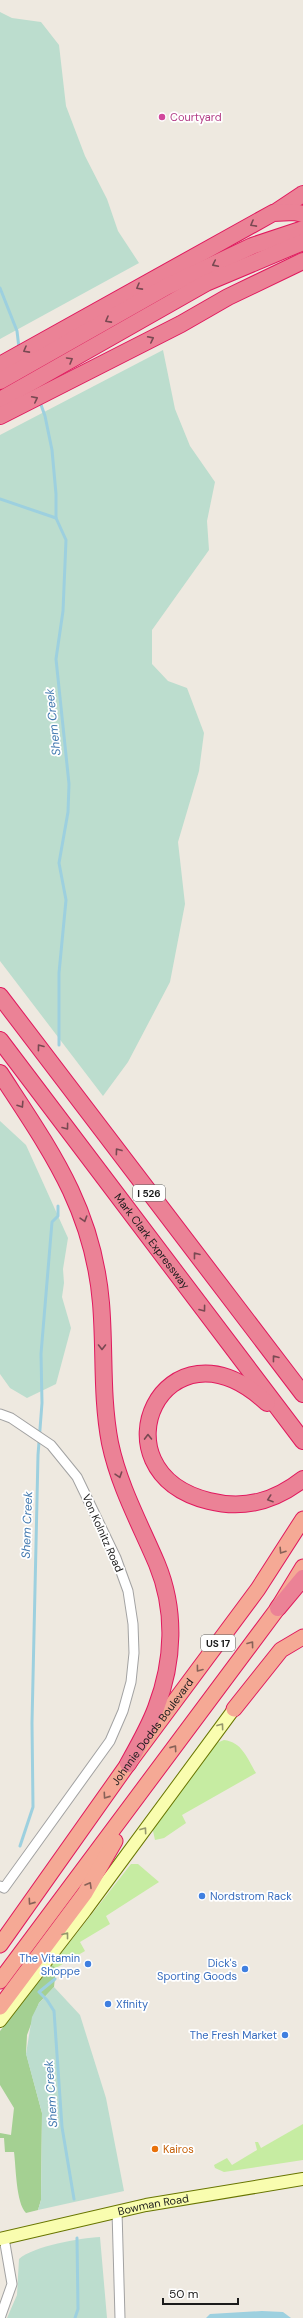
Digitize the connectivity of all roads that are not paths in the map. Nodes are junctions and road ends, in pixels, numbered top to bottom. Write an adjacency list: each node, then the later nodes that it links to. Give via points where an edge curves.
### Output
1 (303, 194): 2 (highway)
2 (273, 213): 3 (highway); 10 (highway, one-way to 10)
3 (303, 214)
4 (303, 229): 9 (highway, one-way to 9, via 252,246)
5 (303, 242): 9 (highway, via 219,277)
6 (303, 261): 8 (highway)
7 (303, 272): 8 (highway)
8 (277, 274): 13 (highway, one-way to 8)
9 (170, 294): 11 (highway, one-way to 11); 12 (highway, one-way to 9)
10 (0, 365)
11 (0, 381)
12 (0, 400)
13 (0, 416)
14 (0, 996): 17 (highway, I 526, one-way to 14)
15 (0, 1040): 19 (highway, Mark Clark Expressway / I 526, one-way to 19)
16 (0, 1073): 28 (highway, one-way to 28, via 65,1174 83,1217 101,1302 103,1393 110,1444 121,1481 157,1564 169,1604 171,1622 166,1677 156,1709)
17 (301, 1392)
18 (0, 1414): 30 (street, Von Kolnitz Road, via 11,1418 51,1445 77,1477 116,1558 128,1591 134,1653 131,1682 123,1711 110,1741 4,1888)
19 (291, 1426): 20 (highway, Mark Clark Expressway); 21 (highway, one-way to 19, via 275,1497 258,1503 220,1503 185,1493 174,1486 154,1463 149,1451 148,1427 155,1406 179,1379 204,1372 241,1383)
20 (303, 1442)
21 (303, 1479)
22 (303, 1518): 28 (highway, Johnnie Dodds Boulevard / US 17, one-way to 28, via 258,1589)
23 (303, 1567): 25 (highway, US 17)
24 (303, 1578): 25 (highway)
25 (278, 1608): 29 (highway, US 17, one-way to 25)
26 (303, 1637): 27 (highway, via 281,1650)
27 (234, 1709): 34 (main road, one-way to 27)
28 (128, 1764): 31 (highway, Johnnie Dodds Boulevard / US 17, one-way to 31)
29 (151, 1780): 32 (highway, US 17); 33 (highway, one-way to 29, via 85,1893)
30 (0, 1886)
31 (0, 1945)
32 (0, 1981)
33 (0, 2007)
34 (0, 2021)
35 (303, 2179): 36 (main road, Bowman Road)
36 (117, 2211): 37 (main road, Bowman Road); 39 (street)
37 (1, 2238): 38 (street, via 12,2284)
38 (0, 2318)
39 (120, 2318)

